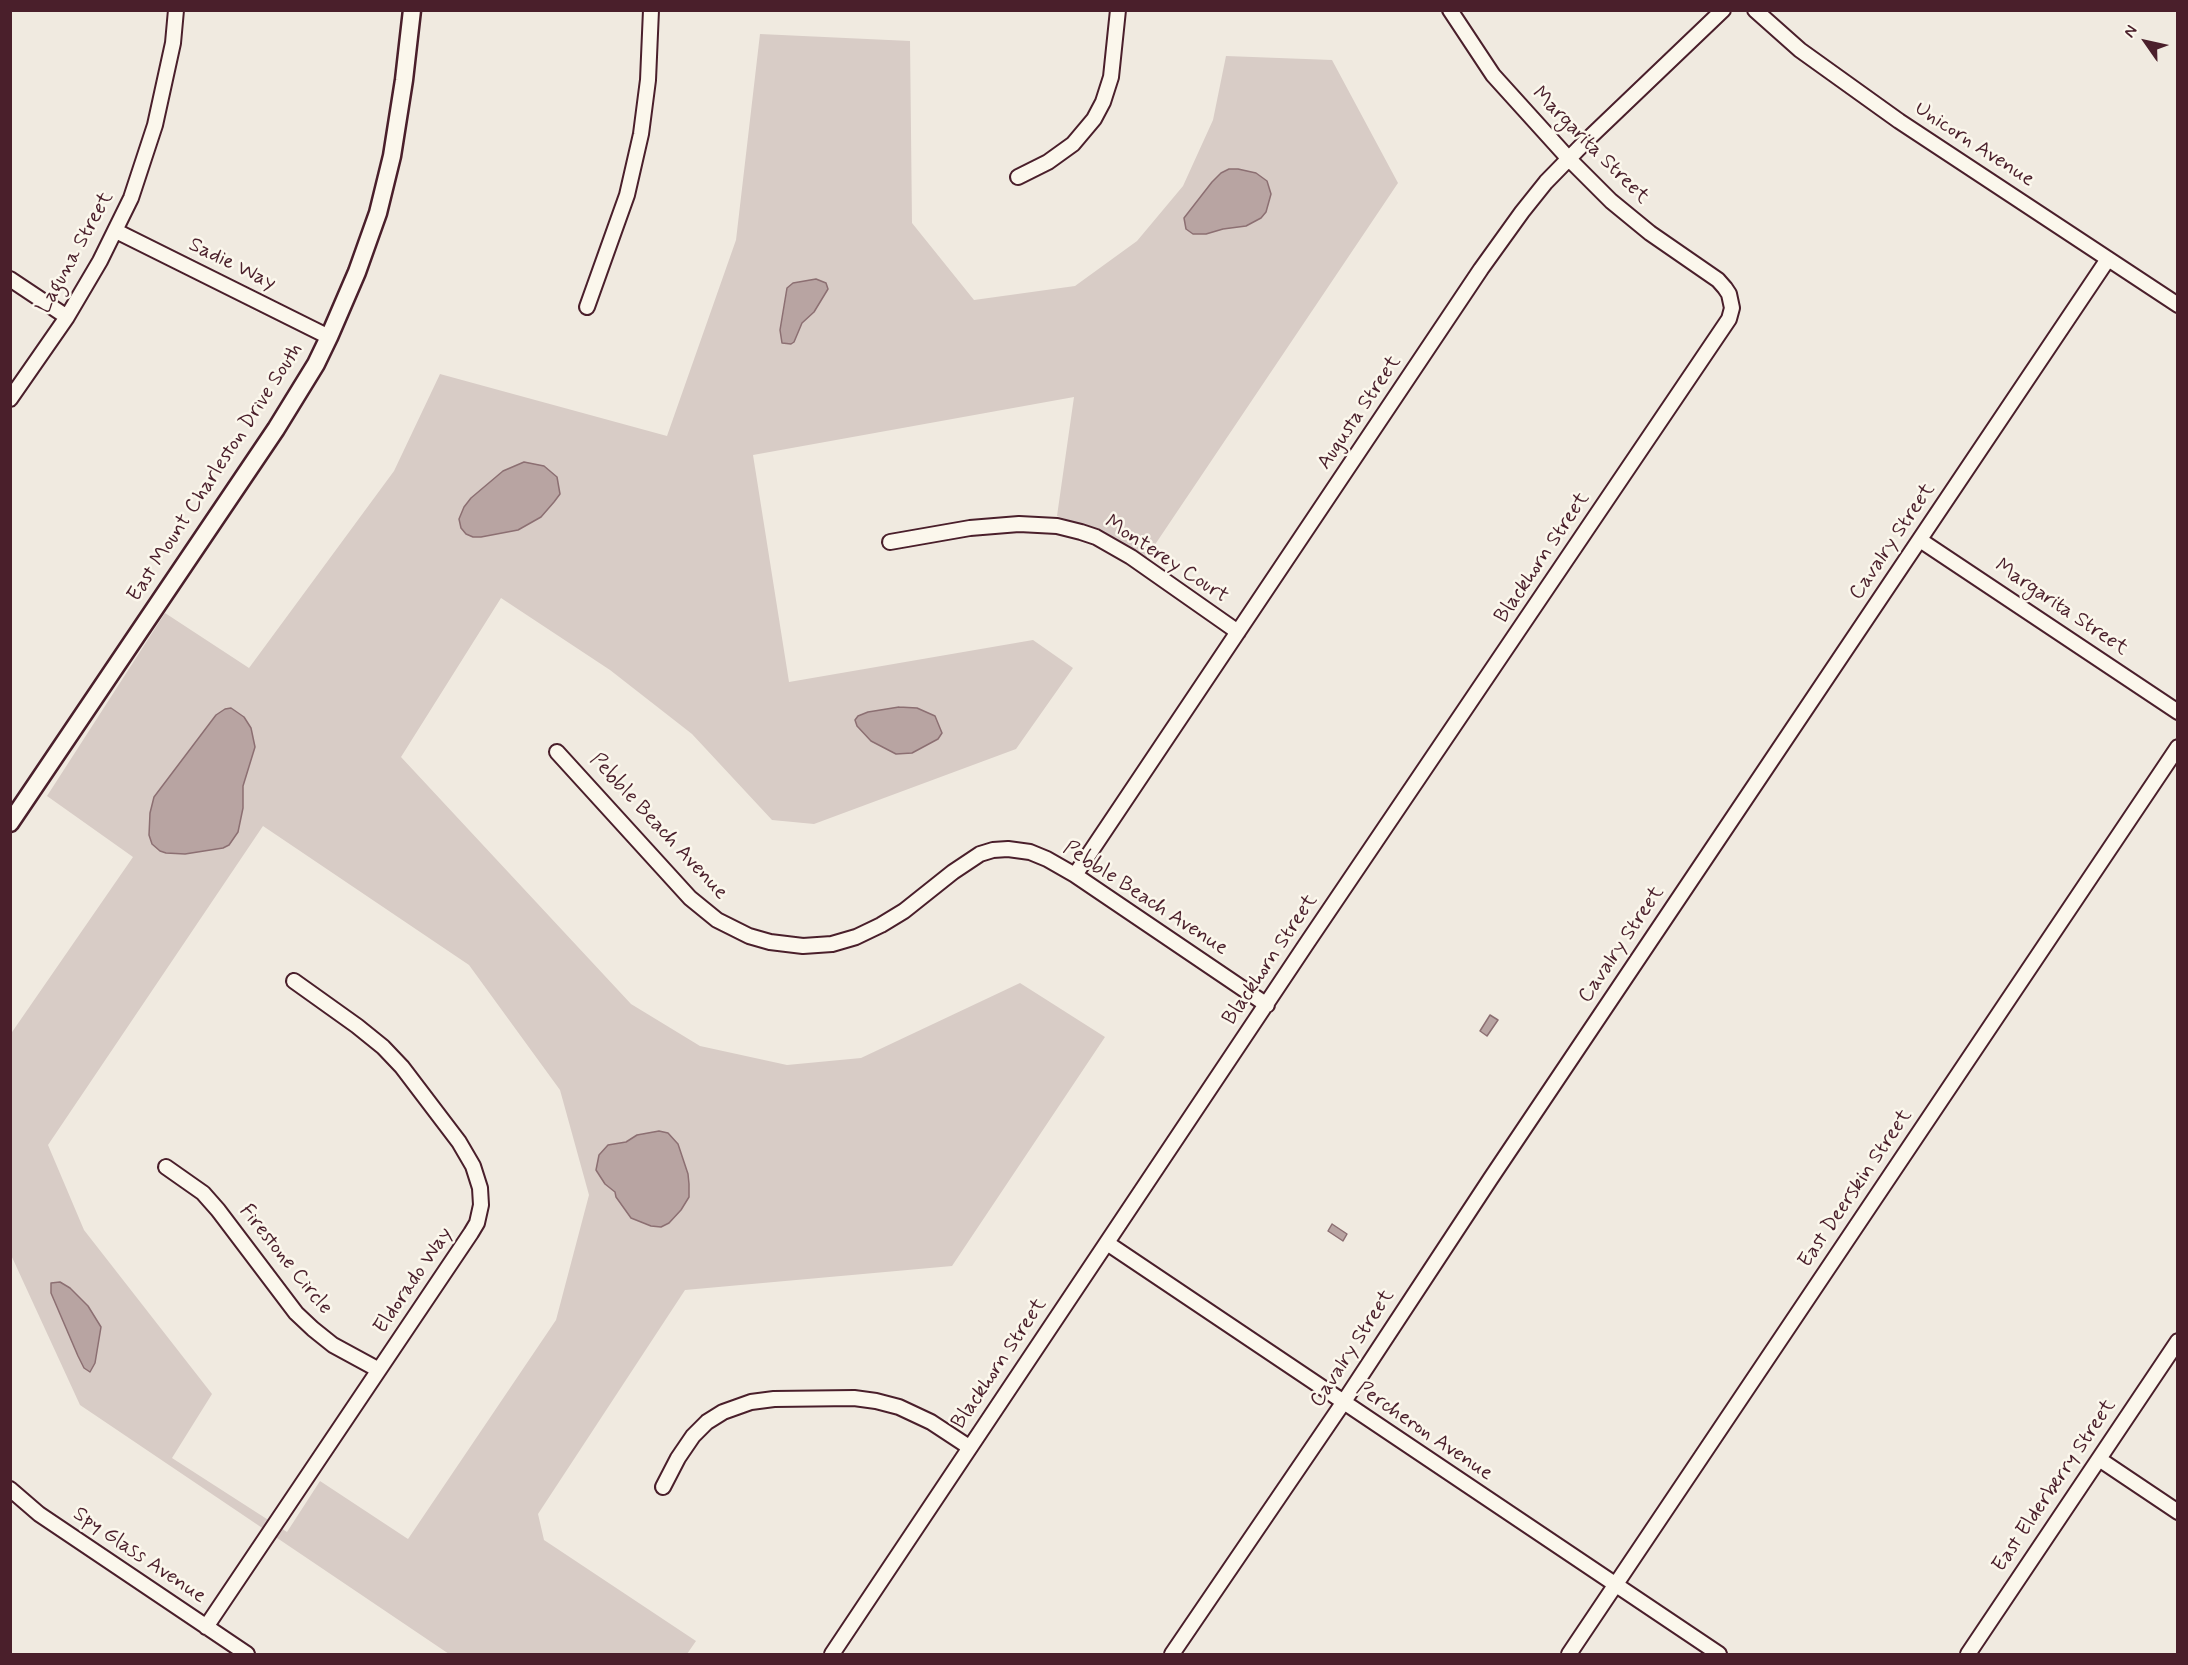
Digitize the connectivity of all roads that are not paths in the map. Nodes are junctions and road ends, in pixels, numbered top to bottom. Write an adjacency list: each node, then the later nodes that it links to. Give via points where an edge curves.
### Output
1 (176, 10): 10 (street, Laguna Street, via 168,71 155,125)
2 (412, 10): 17 (street, East Mount Charleston Drive South, via 392,156 378,213)
3 (651, 10): 15 (street, via 641,134 627,195)
4 (1118, 10): 9 (street, via 1111,77 1094,119 1073,144)
5 (1450, 10): 8 (street, Margarita Street, via 1493,75)
6 (1723, 10): 8 (street, Augusta Street)
7 (1755, 10): 11 (street, Unicorn Avenue, via 1800,50 1890,114)
8 (1569, 159): 13 (street, Margarita Street, via 1611,201); 21 (street, Augusta Street, via 1522,212 1481,269)
9 (1018, 177)
10 (116, 231): 16 (street, Laguna Street); 17 (street, Sadie Way)
11 (2108, 259): 14 (street, Unicorn Avenue); 19 (street, Cavalry Street)
12 (10, 279): 16 (street)
13 (1725, 288): 28 (street, Blackhorn Street, via 1732,308 1729,319)
14 (2178, 305)
15 (587, 307)
16 (67, 316): 18 (street, Laguna Street)
17 (329, 337): 25 (street, East Mount Charleston Drive South, via 276,429)
18 (10, 399)
19 (1920, 540): 22 (street, Margarita Street); 33 (street, Cavalry Street)
20 (890, 543): 21 (street, Monterey Court, via 970,528 1019,524 1081,532 1131,557)
21 (1238, 632): 26 (street, Augusta Street)
22 (2178, 712)
23 (2178, 747): 39 (street, East Deerskin Street)
24 (557, 753): 26 (street, Pebble Beach Avenue, via 690,898 717,920 770,942 803,946 856,937 904,911 953,872 993,850 1030,852)
25 (10, 823)
26 (1075, 875): 28 (street, Pebble Beach Avenue)
27 (294, 981): 32 (street, Eldorado Way, via 357,1026 402,1067 459,1142 480,1188 477,1223)
28 (1267, 1005): 30 (street, Blackhorn Street)
29 (166, 1167): 32 (street, Firestone Circle, via 203,1193 218,1209 296,1313 333,1345)
30 (1107, 1244): 33 (street, Percheron Avenue); 34 (street, Blackhorn Street)
31 (2178, 1341): 35 (street, East Elderberry Street)
32 (379, 1370): 40 (street, Eldorado Way)
33 (1343, 1402): 39 (street, Percheron Avenue); 43 (street, Cavalry Street)
34 (969, 1447): 36 (street, via 931,1422 876,1401 774,1399 751,1402 707,1422 693,1436); 42 (street, Blackhorn Street)
35 (2099, 1459): 38 (street); 46 (street, East Elderberry Street)
36 (663, 1486)
37 (10, 1489): 40 (street, Spy Glass Avenue, via 39,1514)
38 (2178, 1512)
39 (1616, 1585): 44 (street, East Deerskin Street); 45 (street, Percheron Avenue)
40 (206, 1627): 41 (street, Spy Glass Avenue)
41 (247, 1654)
42 (832, 1654)
43 (1172, 1654)
44 (1569, 1654)
45 (1719, 1654)
46 (1968, 1654)

